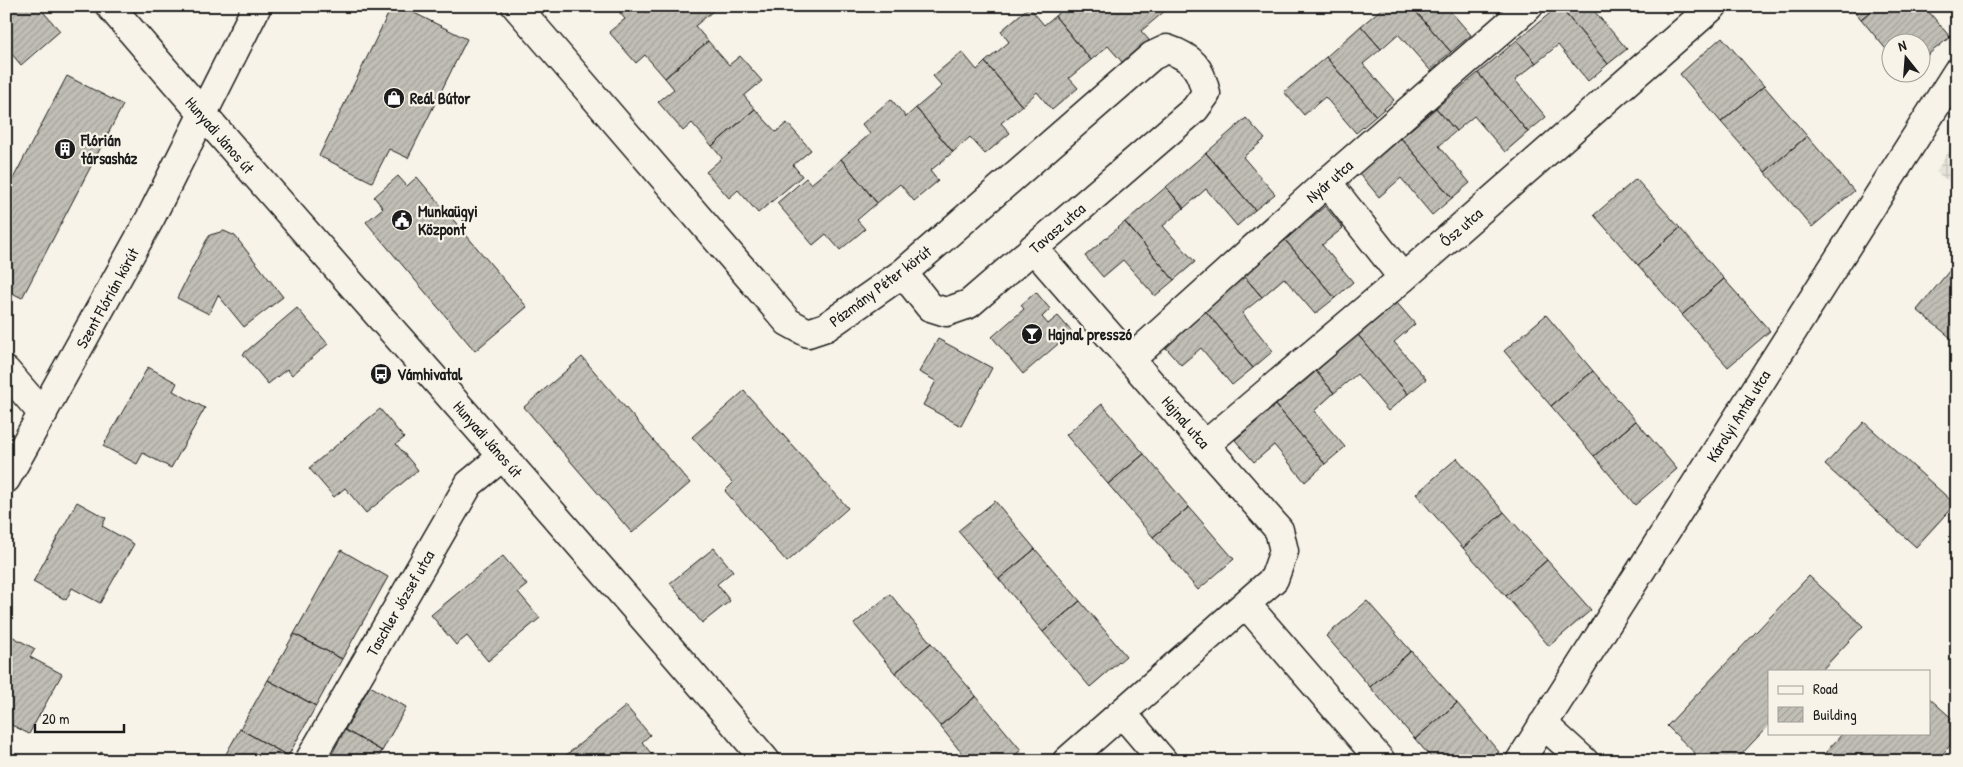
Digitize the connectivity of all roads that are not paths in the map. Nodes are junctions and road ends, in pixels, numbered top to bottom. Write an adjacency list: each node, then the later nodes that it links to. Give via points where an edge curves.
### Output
1 (110, 6): 8 (street, Hunyadi János út)
2 (257, 6): 8 (street)
3 (516, 6): 11 (street, Pázmány Péter körút, via 788,322 808,333 826,327)
4 (1529, 6): 9 (street, Nyár utca)
5 (1713, 6): 12 (street, Ősz utca)
6 (1957, 72): 21 (street, Károlyi Antal utca)
7 (1206, 94): 10 (street, Tavasz utca, via 1195,110); 11 (street, Pázmány Péter körút, via 1203,77 1181,54 1167,49 1152,56)
8 (202, 114): 15 (street, Szent Flórián körút, via 151,217); 17 (street, Hunyadi János út)
9 (1327, 182): 12 (street); 13 (street, Nyár utca)
10 (1033, 248): 11 (street, Tavasz utca, via 969,304 946,312 930,307); 13 (street, Hajnal utca)
11 (903, 273)
12 (1403, 278): 16 (street, Ősz utca)
13 (1131, 359): 16 (street, Hajnal utca)
14 (6, 371): 15 (street)
15 (43, 414): 18 (street, Szent Flórián körút)
16 (1205, 445): 19 (street, Hajnal utca, via 1279,530 1284,551 1274,579)
17 (503, 456): 22 (street, Hunyadi János út); 23 (street, Taschler József utca, via 469,484)
18 (6, 479)
19 (1246, 604): 20 (street, Hajnal utca); 26 (street)
20 (1122, 713): 24 (street, Hajnal utca); 25 (street)
21 (1543, 724): 27 (street, Károlyi Antal utca); 28 (street)
22 (762, 759)
23 (309, 761)
24 (1067, 761)
25 (1163, 761)
26 (1381, 761)
27 (1520, 761)
28 (1584, 761)

